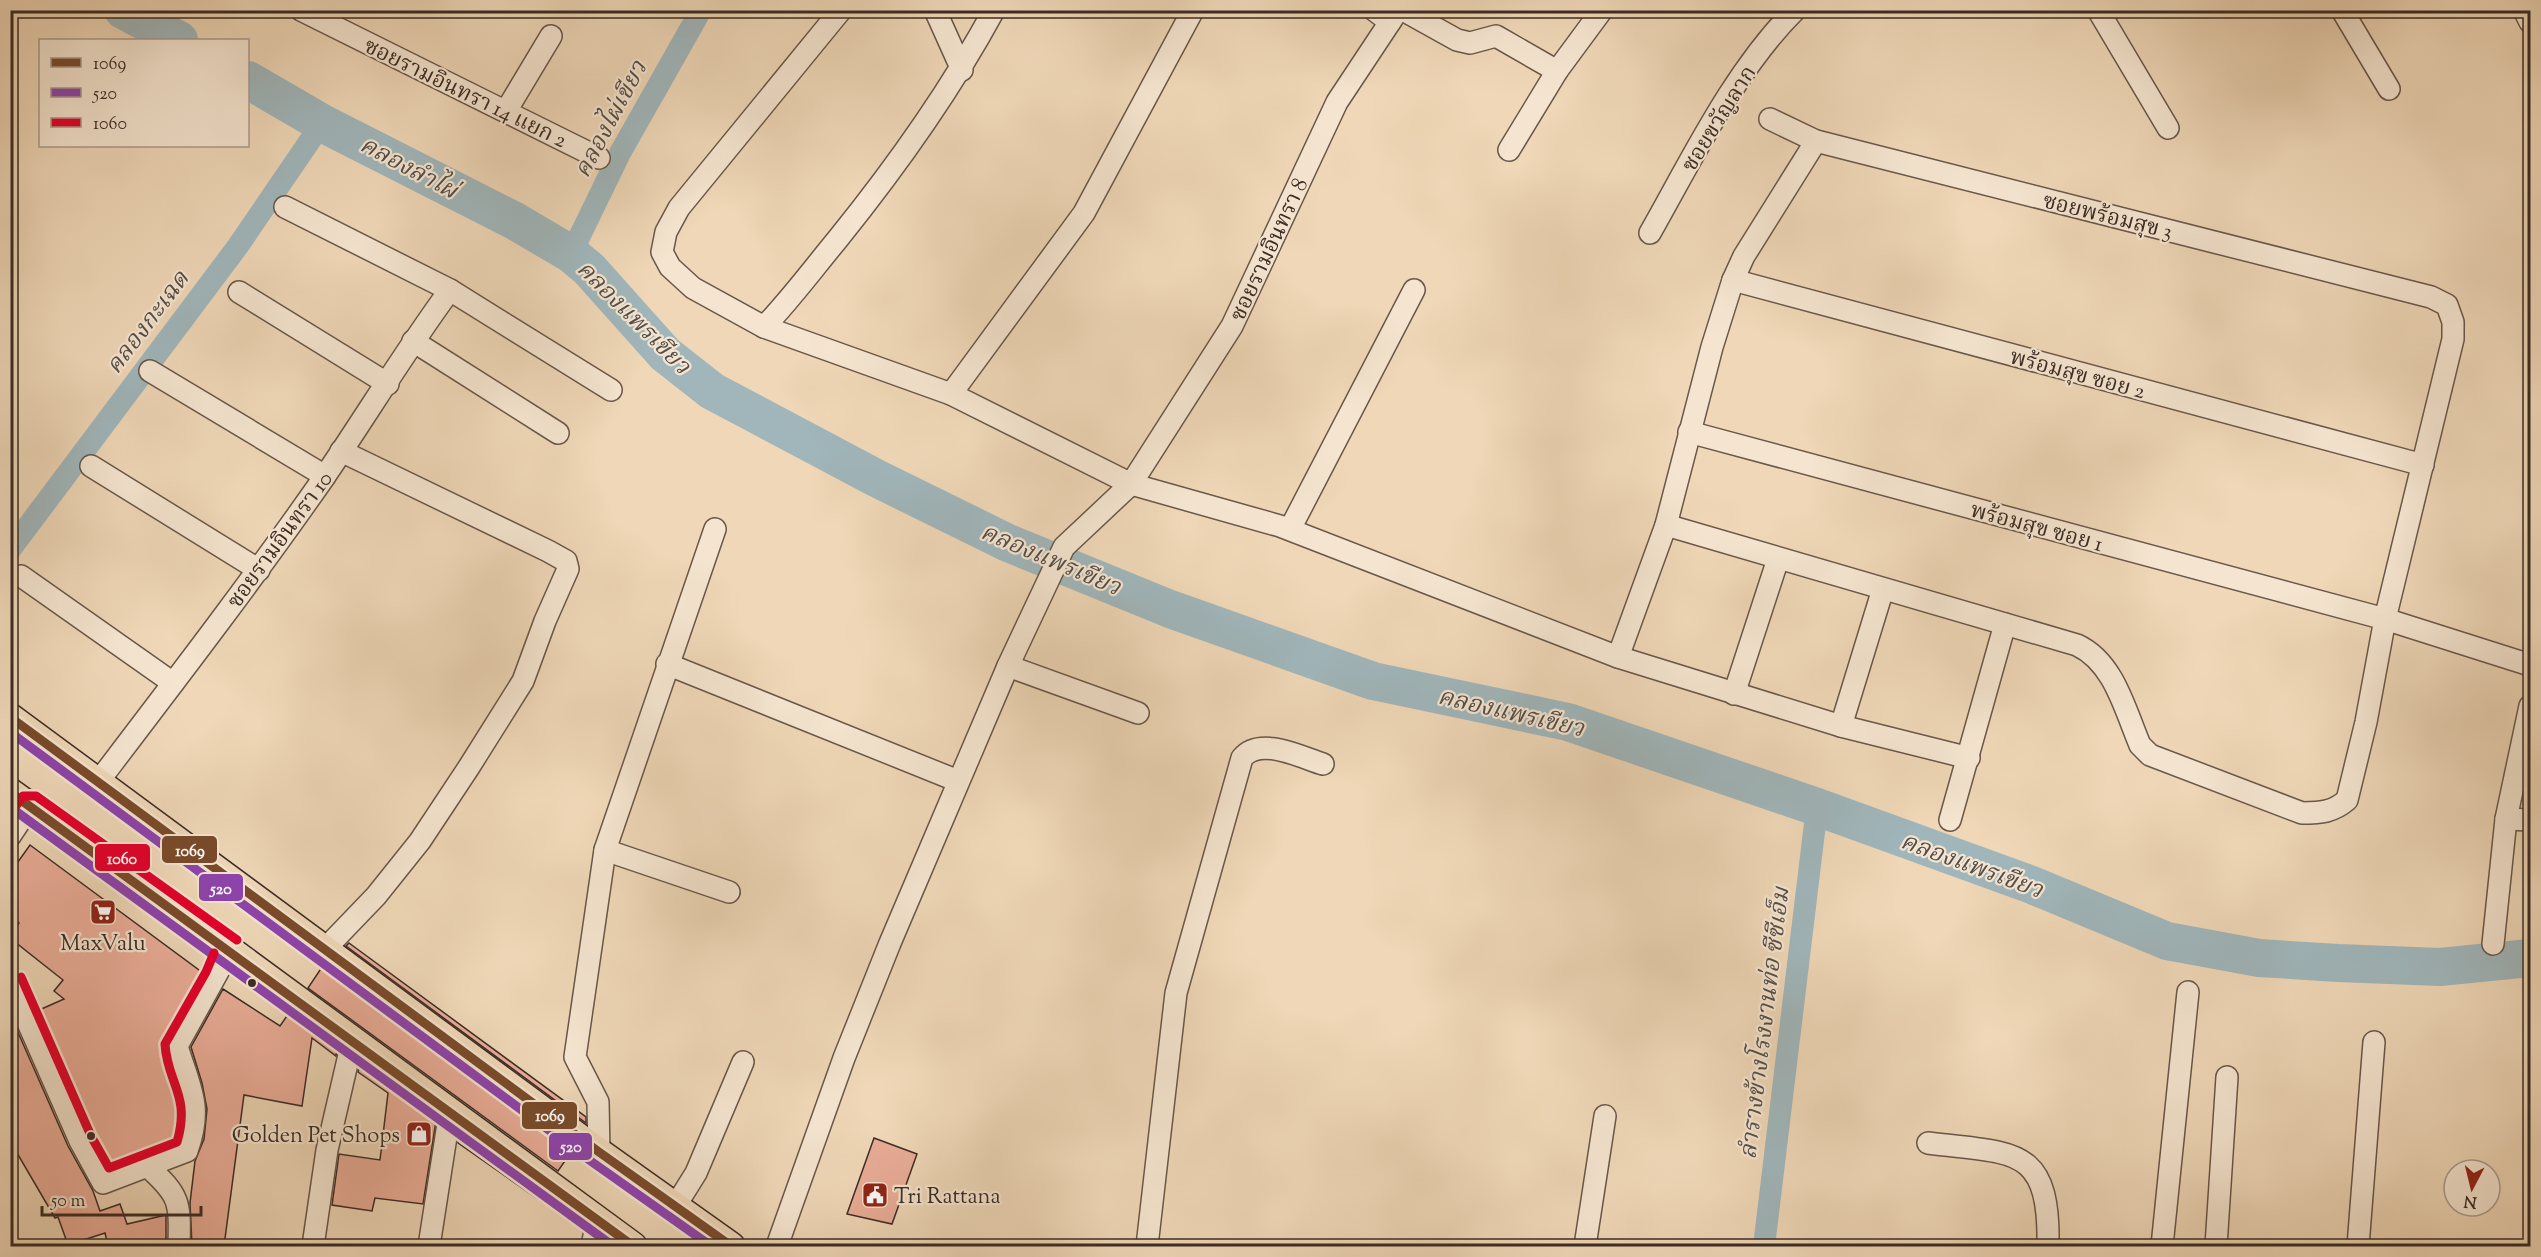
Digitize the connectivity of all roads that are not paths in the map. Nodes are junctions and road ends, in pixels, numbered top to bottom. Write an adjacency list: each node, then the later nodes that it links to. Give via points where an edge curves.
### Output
1 (301, 10): 17 (street, ซอยรามอินทรา 14 แยก 2)
2 (841, 10): 29 (street, via 679,208 666,232 662,252 670,267 693,288)
3 (935, 10): 14 (street)
4 (994, 10): 14 (street)
5 (1193, 10): 34 (street, via 1084,213)
6 (1602, 10): 15 (street)
7 (1795, 10): 24 (street, ซอยขวัญลาก, via 1752,62)
8 (2098, 10): 19 (street)
9 (2342, 10): 16 (street)
10 (2524, 10): 12 (street)
11 (1392, 13): 15 (street, via 1456,40 1470,43 1496,36); 41 (street, ซอยรามอินทรา 8, via 1337,102 1232,326)
12 (2530, 22)
13 (551, 36): 17 (street)
14 (962, 70): 29 (street, via 884,182)
15 (1557, 71): 21 (street)
16 (2389, 88)
17 (506, 111): 22 (street, ซอยรามอินทรา 14 แยก 2)
18 (1770, 119): 20 (street, ซอยพร้อมสุข 3)
19 (2168, 128)
20 (1816, 141): 25 (street); 38 (street, ซอยพร้อมสุข 3, via 2447,304 2453,322 2452,339)
21 (1509, 150)
22 (599, 158)
23 (285, 207): 26 (street)
24 (1650, 233)
25 (1733, 280): 35 (street); 38 (street, พร้อมสุข ซอย 2)
26 (450, 290): 30 (street, ซอยรามอินทรา 10); 33 (street)
27 (1414, 290): 44 (street)
28 (239, 292): 32 (street)
29 (764, 327): 34 (street)
30 (413, 341): 32 (street, ซอยรามอินทรา 10); 36 (street)
31 (150, 371): 40 (street)
32 (388, 384): 37 (street, ซอยรามอินทรา 10)
33 (611, 390)
34 (951, 394): 41 (street)
35 (1689, 432): 42 (street); 49 (street, พร้อมสุข ซอย 1)
36 (558, 433)
37 (341, 451): 40 (street, ซอยรามอินทรา 10); 73 (street, via 548,551 566,561 568,569 523,681 469,766 420,841 376,896)
38 (2423, 465): 49 (street)
39 (91, 466): 46 (street)
40 (325, 476): 46 (street, ซอยรามอินทรา 10)
41 (1131, 484): 44 (street); 54 (street, ซอยรามอินทรา 8, via 1064,547)
42 (1666, 525): 45 (street); 51 (street)
43 (715, 529): 52 (street)
44 (1290, 529): 51 (street)
45 (1778, 559): 48 (street); 56 (street)
46 (259, 570): 55 (street, ซอยรามอินทรา 10)
47 (21, 576): 55 (street)
48 (1883, 589): 50 (street); 60 (street)
49 (2385, 619): 50 (street, via 2347,800 2324,813 2302,813 2150,755 2140,745 2105,666 2093,652); 53 (street, พร้อมสุข ซอย 1)
50 (2005, 624): 61 (street)
51 (1618, 657): 56 (street)
52 (667, 664): 63 (street); 70 (street)
53 (2530, 665)
54 (1008, 666): 58 (street); 63 (street, ซอยรามอินทรา 8)
55 (173, 683): 64 (street, ซอยรามอินทรา 10)
56 (1734, 694): 60 (street)
57 (2530, 706): 66 (street)
58 (1138, 713)
59 (10, 717): 64 (main road)
60 (1840, 726): 61 (street)
61 (1969, 758): 67 (street)
62 (1323, 764): 94 (street, via 1262,747 1250,750 1242,758 1176,993)
63 (958, 781): 93 (street, ซอยรามอินทรา 8, via 844,1058)
64 (98, 782): 73 (main road)
65 (20, 799): 69 (street); 74 (main road)
66 (2506, 819): 68 (street); 72 (street)
67 (1950, 820)
68 (2530, 820)
69 (10, 836)
70 (605, 850): 71 (street); 84 (street, via 575,1057 598,1102)
71 (729, 892)
72 (2493, 944)
73 (326, 948): 84 (main road)
74 (230, 950): 77 (main road); 85 (street, via 177,1046 196,1112 187,1151)
75 (10, 982): 85 (street, via 103,1184)
76 (2188, 992): 97 (street)
77 (352, 1042): 81 (main road); 89 (street, via 327,1150)
78 (2374, 1042): 99 (street)
79 (743, 1062): 86 (street, via 696,1173)
80 (2228, 1077): 98 (street)
81 (450, 1111): 87 (main road); 90 (street)
82 (1605, 1116): 95 (street)
83 (1928, 1143): 96 (street, via 2002,1153 2031,1167 2046,1198)
84 (599, 1152): 86 (main road)
85 (147, 1166): 88 (street, via 166,1182 180,1204)
86 (676, 1205): 92 (main road)
87 (594, 1234): 91 (main road)
88 (179, 1246)
89 (314, 1246)
90 (429, 1246)
91 (633, 1246)
92 (731, 1246)
93 (777, 1246)
94 (1147, 1246)
95 (1585, 1246)
96 (2048, 1246)
97 (2162, 1246)
98 (2216, 1246)
99 (2358, 1246)

